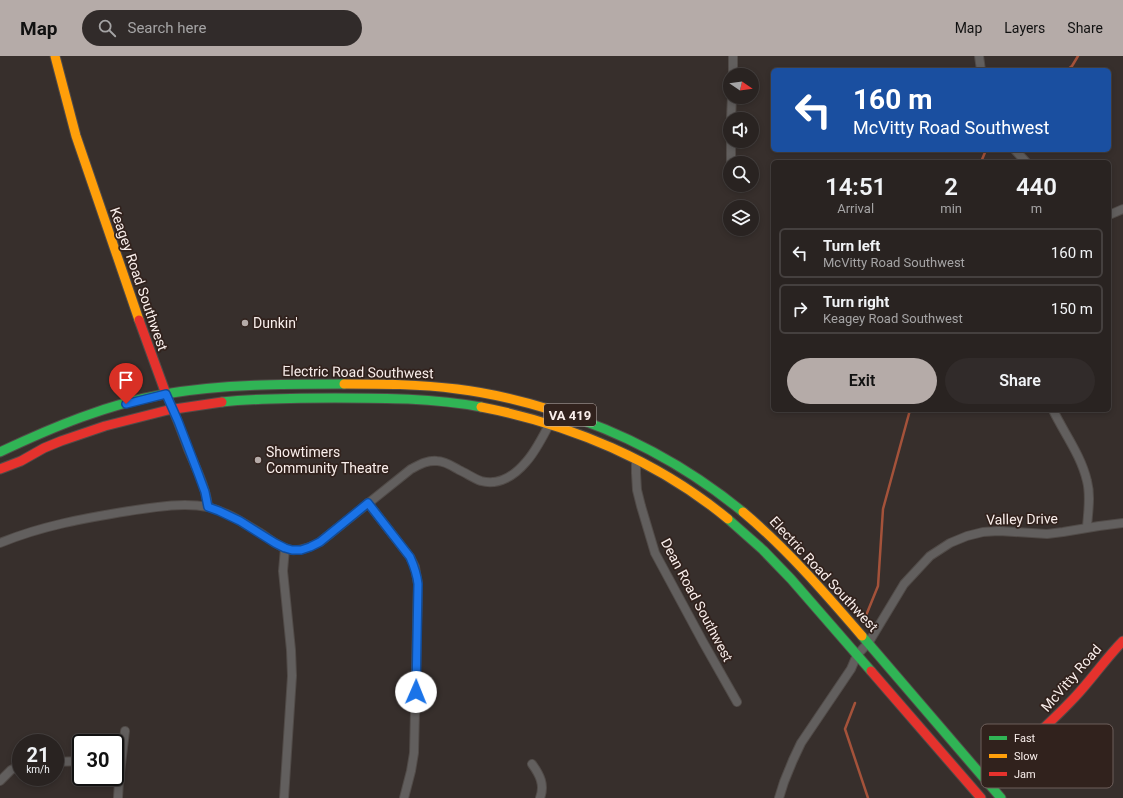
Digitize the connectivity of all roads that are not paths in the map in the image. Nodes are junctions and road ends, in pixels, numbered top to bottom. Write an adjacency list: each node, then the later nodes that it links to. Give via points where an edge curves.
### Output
1 (55, 56): 10 (main road, Keagey Road Southwest, via 76,136)
2 (733, 56): 4 (street)
3 (979, 56): 5 (street)
4 (733, 68)
5 (981, 68)
6 (1017, 152): 7 (street)
7 (1024, 160)
8 (1123, 209): 9 (street)
9 (1111, 214)
10 (166, 394): 11 (street, Keagey Road Southwest); 14 (main road, Electric Road Southwest / VA 419, via 113,407 42,432); 24 (main road, Electric Road Southwest / VA 419, via 287,384 422,385 499,396 576,417 644,447 705,484 735,506 758,524 792,558)
11 (173, 409): 13 (main road, Electric Road Southwest / VA 419, via 238,401 422,399 496,409); 16 (main road, Electric Road Southwest / VA 419, via 80,434); 18 (street, Keagey Road Southwest, via 205,492)
12 (1054, 412): 20 (street, via 1076,452 1087,480)
13 (550, 423): 15 (main road, Electric Road Southwest / VA 419); 17 (street, via 530,457 517,472 498,482 482,481 444,462 428,461 411,469)
14 (0, 452)
15 (636, 460): 25 (main road, Electric Road Southwest / VA 419, via 696,495 747,534 781,566); 26 (street, Dean Road Southwest, via 637,490 655,553)
16 (0, 469)
17 (368, 503): 22 (street, via 320,542 301,550); 38 (street, via 410,557 418,584 414,753)
18 (208, 507): 21 (street, via 154,507 100,516 52,526); 22 (street, via 240,521)
19 (1123, 523): 20 (street, Valley Drive)
20 (1087, 527): 24 (street, Valley Drive, via 1047,534 983,532 950,542 930,556 904,584)
21 (0, 543)
22 (285, 548): 37 (street, via 283,571 292,676)
23 (1123, 641): 27 (main road, McVitty Road, via 1077,695)
24 (869, 642): 25 (street, Valley Drive); 32 (main road, Electric Road Southwest / VA 419)
25 (857, 655): 40 (street, Valley Drive, via 851,669 801,743); 41 (main road, Electric Road Southwest / VA 419)
26 (737, 702)
27 (1048, 724)
28 (125, 731): 29 (street)
29 (124, 735)
30 (532, 764): 39 (street, via 542,781)
31 (12, 770): 33 (street)
32 (981, 775)
33 (0, 781)
34 (118, 786): 36 (street)
35 (992, 788): 42 (main road, Electric Road Southwest / VA 419)
36 (118, 798)
37 (284, 798)
38 (404, 798)
39 (540, 798)
40 (779, 798)
41 (981, 798)
42 (1001, 798)

